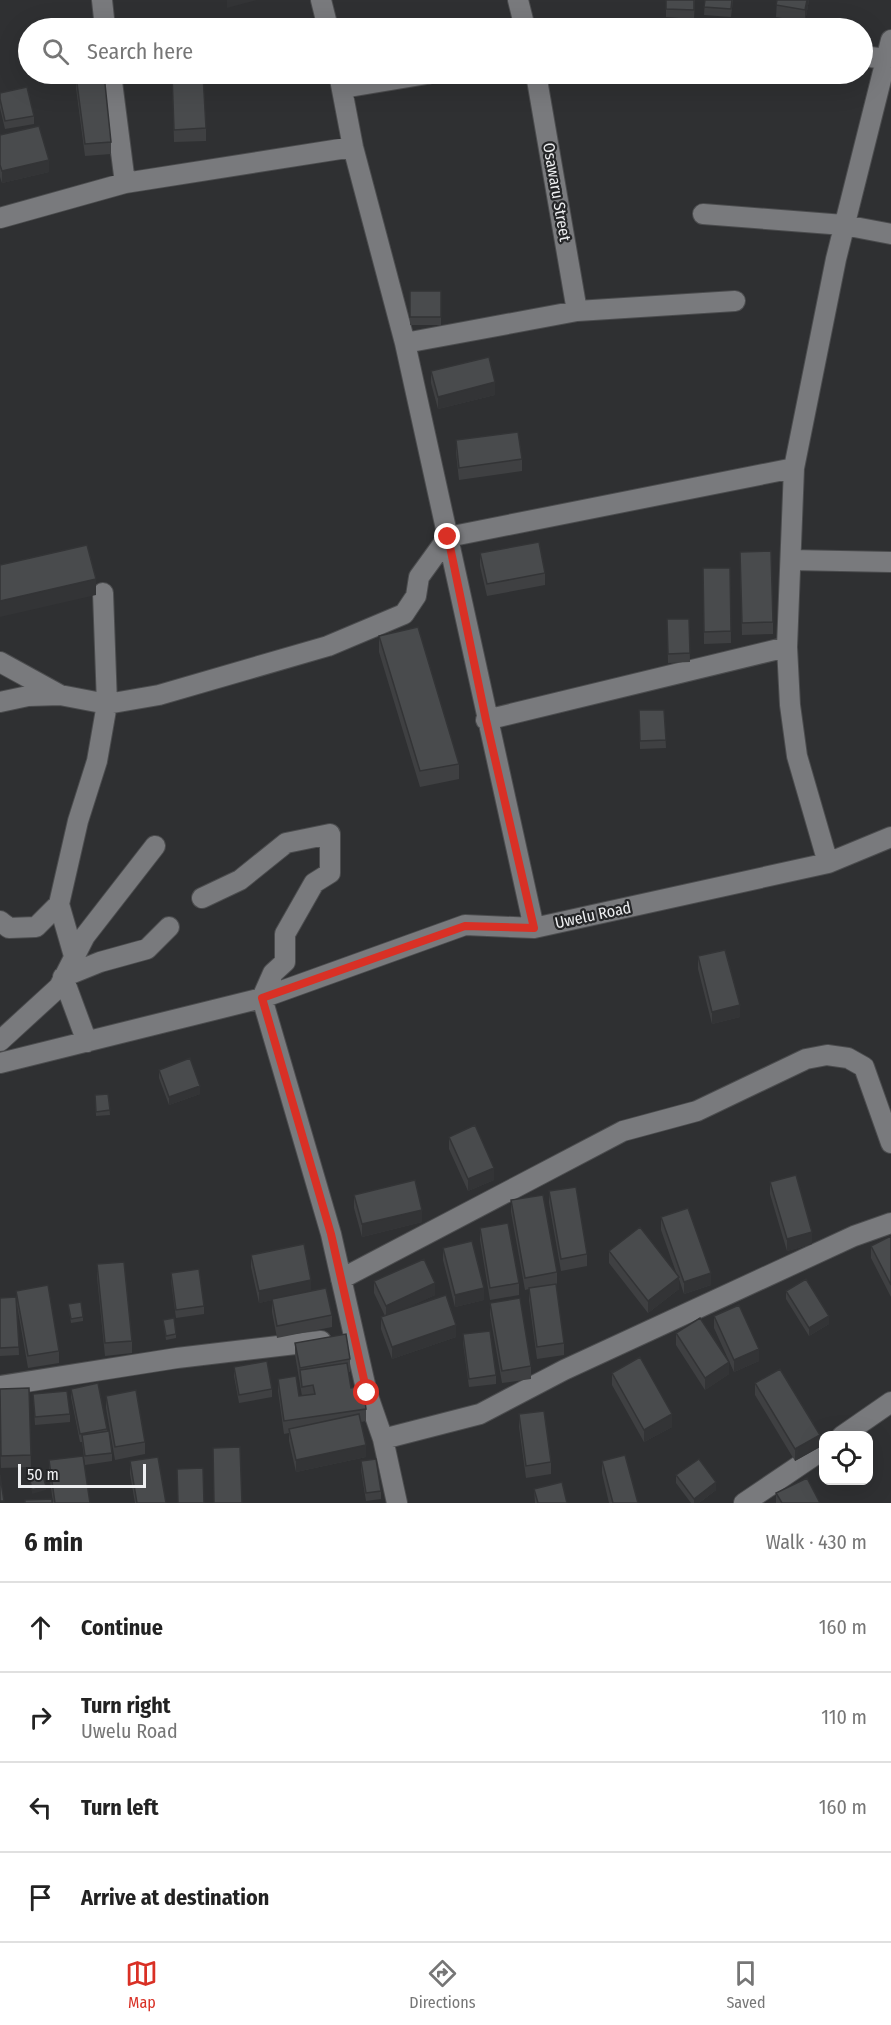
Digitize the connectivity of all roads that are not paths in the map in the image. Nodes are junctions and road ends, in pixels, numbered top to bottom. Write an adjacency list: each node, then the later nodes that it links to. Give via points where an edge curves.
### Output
1 (102, 0): 4 (street)
2 (321, 0): 5 (street)
3 (518, 0): 6 (street)
4 (104, 18)
5 (326, 18)
6 (522, 18)
7 (889, 50): 8 (street); 16 (street)
8 (873, 54)
9 (112, 84): 13 (street)
10 (342, 84): 12 (street)
11 (538, 84): 19 (street, Osawaru Street)
12 (353, 147): 13 (street); 20 (street)
13 (125, 183): 15 (street)
14 (702, 214): 16 (street)
15 (0, 218)
16 (844, 225): 17 (street); 21 (street)
17 (891, 234)
18 (735, 301): 19 (street)
19 (577, 311): 20 (street)
20 (405, 343): 22 (street)
21 (794, 468): 22 (street); 23 (street)
22 (448, 537): 30 (street, via 419,577 416,596 404,614 328,646 159,695); 31 (street)
23 (791, 560): 24 (street); 26 (street)
24 (891, 562)
25 (103, 593): 30 (street)
26 (787, 647): 31 (street); 34 (street, via 797,756)
27 (0, 662): 28 (street)
28 (60, 695): 29 (street); 30 (street)
29 (0, 702)
30 (107, 704): 36 (street, via 97,761)
31 (486, 720): 39 (street)
32 (891, 837): 34 (street, Uwelu Road)
33 (155, 846): 40 (street, via 84,936)
34 (828, 863): 39 (street, Uwelu Road)
35 (201, 898): 42 (street, via 240,880 286,843 330,834 330,873 314,883 285,934 285,962 273,973)
36 (59, 904): 37 (street, via 36,927 9,928); 40 (street)
37 (0, 921)
38 (169, 927): 41 (street, via 147,949)
39 (534, 928): 42 (street, Uwelu Road, via 465,926)
40 (74, 956): 41 (street)
41 (63, 977): 43 (street, via 59,987); 44 (street)
42 (262, 998): 44 (street, Uwelu Road); 48 (street)
43 (0, 1041)
44 (87, 1042): 45 (street, Uwelu Road)
45 (0, 1063)
46 (891, 1143): 48 (street, via 864,1067 848,1058 827,1055 806,1059 697,1111 623,1131)
47 (891, 1223): 53 (street, via 854,1236 564,1370 480,1414)
48 (341, 1279): 49 (street)
49 (354, 1337): 50 (street, via 177,1358); 53 (street)
50 (0, 1386)
51 (889, 1407): 52 (street)
52 (850, 1431)
53 (383, 1439): 56 (street)
54 (819, 1453): 55 (street)
55 (753, 1501)
56 (398, 1503)

